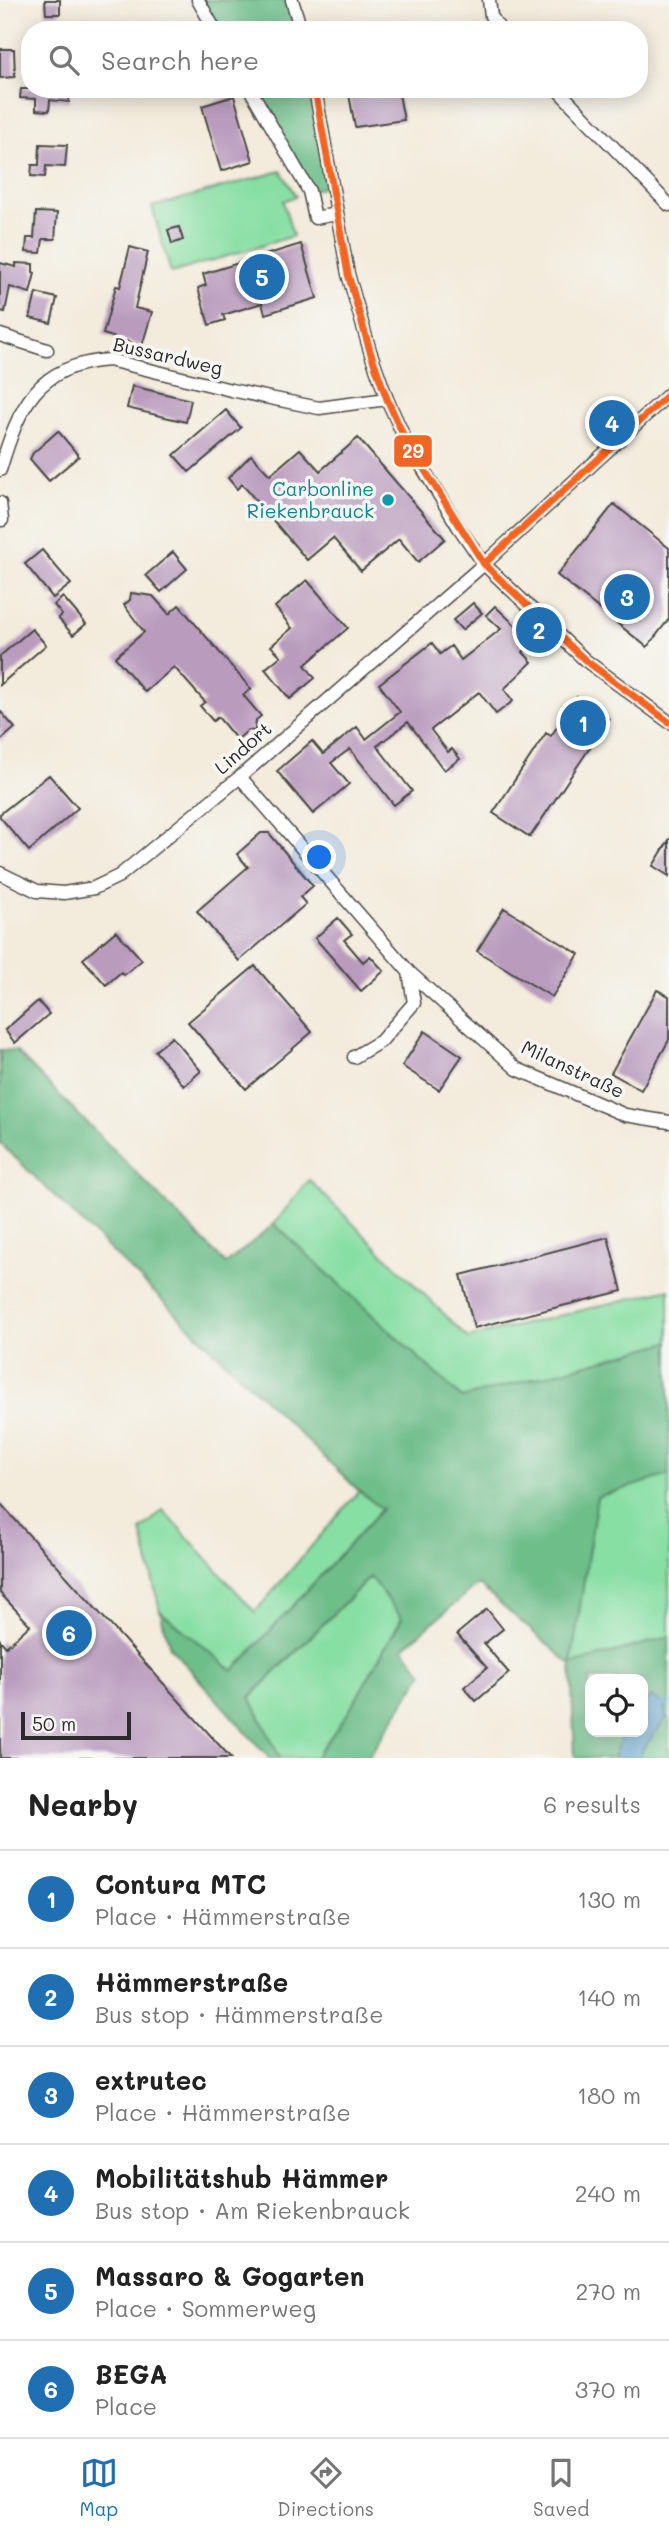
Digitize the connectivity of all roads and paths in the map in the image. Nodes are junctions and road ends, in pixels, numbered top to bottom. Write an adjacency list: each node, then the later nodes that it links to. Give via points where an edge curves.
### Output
1 (198, 0): 4 (street)
2 (292, 0): 5 (street)
3 (489, 0): 6 (street)
4 (210, 21)
5 (298, 21)
6 (494, 21)
7 (255, 98): 11 (street, via 309,191 315,218)
8 (317, 98): 11 (street)
9 (566, 98): 10 (street)
10 (669, 205)
11 (336, 214): 15 (street, via 351,287)
12 (0, 335): 13 (street)
13 (47, 350)
14 (669, 394): 19 (street, Lindort)
15 (387, 399): 16 (street, Bussardweg, via 319,408 109,360 88,362 39,385 12,429); 19 (street, via 432,486)
16 (0, 470)
17 (0, 503): 18 (street)
18 (2, 520)
19 (484, 564): 20 (street, via 586,660); 21 (street, Lindort)
20 (669, 723)
21 (240, 777): 22 (street, Lindort, via 119,876 94,888 37,891); 23 (street, Milanstraße)
22 (0, 873)
23 (409, 972): 24 (street, via 414,1003 381,1041); 25 (street, Milanstraße, via 517,1069 625,1115)
24 (354, 1057)
25 (669, 1122)

